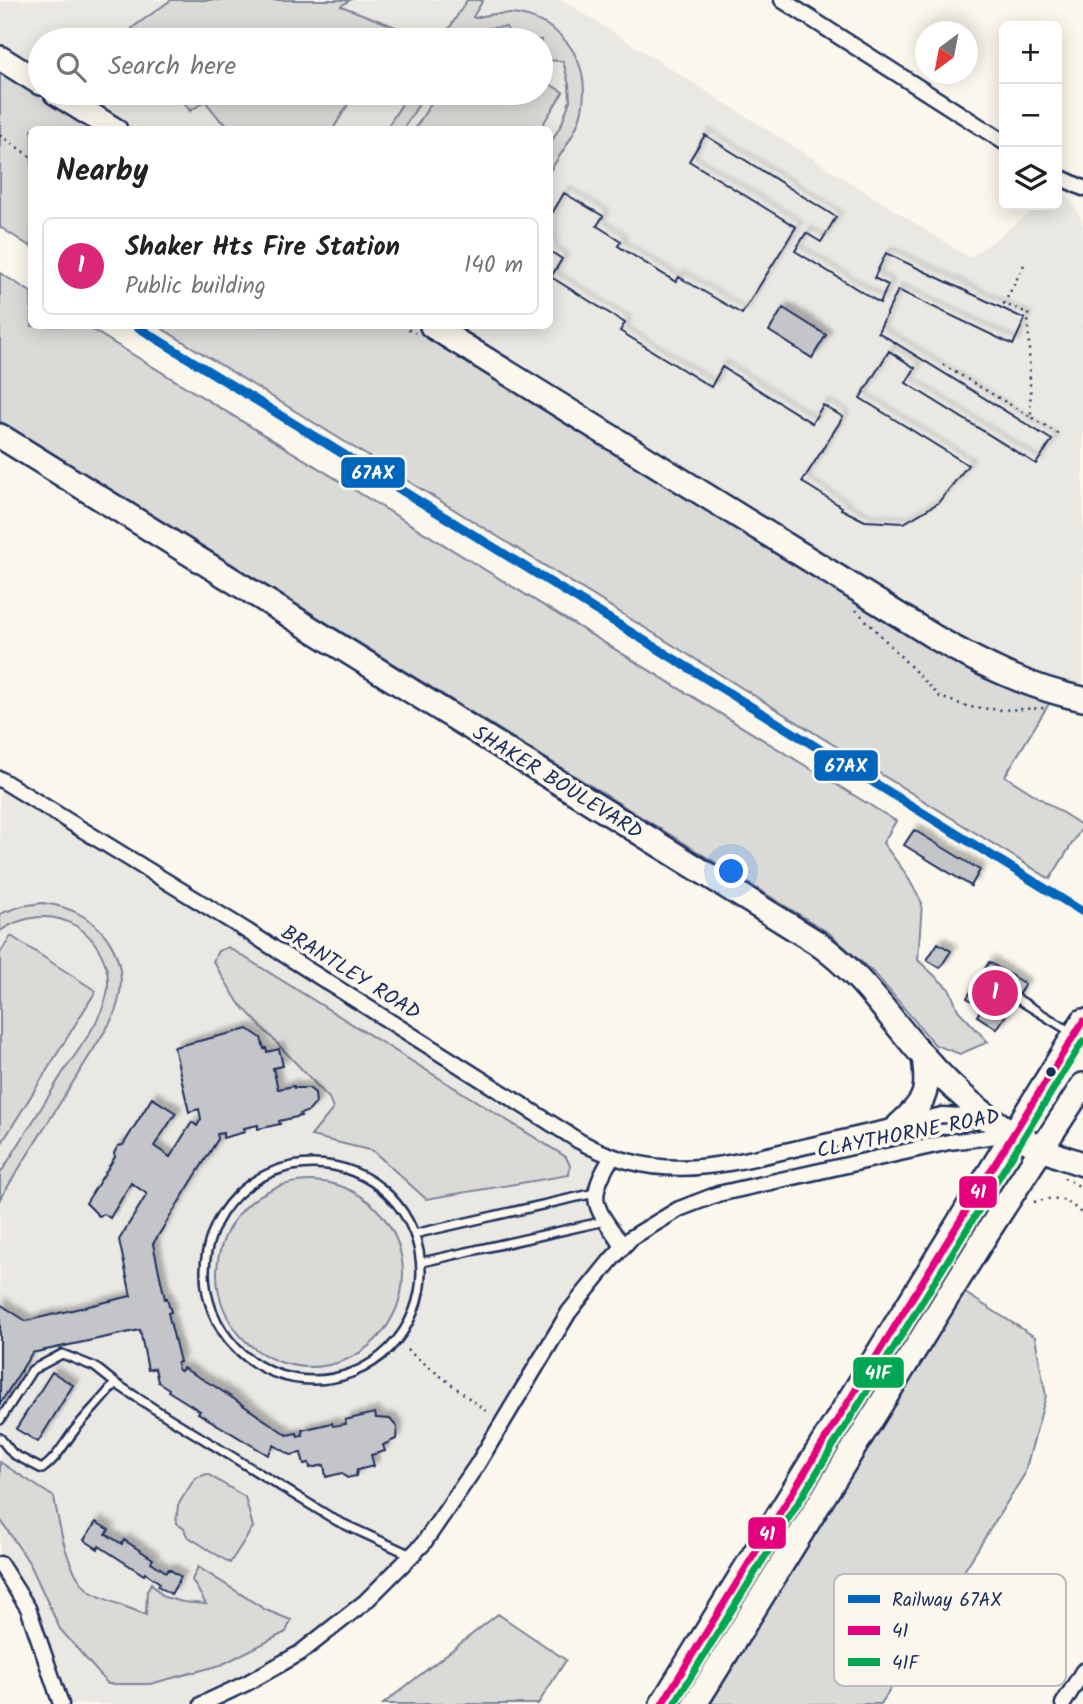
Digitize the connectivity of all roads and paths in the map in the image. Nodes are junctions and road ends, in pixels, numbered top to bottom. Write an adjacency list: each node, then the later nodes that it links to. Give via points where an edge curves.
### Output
1 (782, 0): 7 (street)
2 (0, 58): 3 (main road)
3 (28, 76)
4 (75, 105): 5 (main road)
5 (109, 126)
6 (0, 135): 8 (path)
7 (999, 139)
8 (28, 155)
9 (1062, 178): 10 (street)
10 (1083, 188)
11 (1024, 265): 14 (path, via 1004,304 1028,313)
12 (437, 329): 17 (main road, via 936,638 1037,687)
13 (943, 365): 14 (path)
14 (1031, 416): 15 (path)
15 (1060, 435)
16 (0, 436): 21 (main road, SHAKER BOULEVARD, via 816,942 859,977)
17 (1083, 699)
18 (0, 779): 26 (street, BRANTLEY ROAD, via 579,1141)
19 (1016, 998): 20 (lane)
20 (1079, 1028): 24 (main road)
21 (924, 1057): 23 (main road, via 925,1095); 24 (main road, SHAKER BOULEVARD)
22 (1083, 1085): 25 (main road)
23 (899, 1125): 24 (street, CLAYTHORNE ROAD, via 955,1115); 28 (street, CLAYTHORNE ROAD)
24 (1014, 1134): 25 (main road, SHAKER BOULEVARD); 36 (street, CLAYTHORNE ROAD, via 949,1142 718,1194 692,1202); 48 (main road)
25 (1040, 1149): 27 (main road, SHAKER BOULEVARD); 49 (main road)
26 (612, 1157): 28 (street, BRANTLEY ROAD); 31 (street)
27 (1083, 1164)
28 (691, 1168)
29 (1064, 1178): 30 (path)
30 (1083, 1188)
31 (595, 1193): 34 (street); 35 (lane)
32 (1034, 1202): 33 (path, via 1055,1197)
33 (1083, 1215)
34 (605, 1221): 36 (street); 37 (lane)
35 (414, 1234): 37 (lane); 37 (lane, via 400,1207 373,1182 341,1167 305,1164 270,1172 239,1192 217,1220 205,1254 205,1290 217,1324 240,1352 270,1372 305,1380 341,1377 374,1362 400,1337 416,1305)
36 (623, 1246): 43 (street, CLAYTHORNE ROAD, via 569,1312 477,1465)
37 (422, 1262)
38 (407, 1350): 40 (path)
39 (115, 1384): 41 (lane, via 94,1367 62,1354 32,1370); 42 (lane, via 42,1469 13,1454); 43 (lane, via 337,1521)
40 (487, 1412)
41 (0, 1420)
42 (0, 1438)
43 (412, 1556): 47 (street, CLAYTHORNE ROAD, via 365,1602 300,1653)
44 (0, 1564): 46 (street, via 28,1608)
45 (1083, 1671): 50 (street)
46 (61, 1704)
47 (202, 1704)
48 (662, 1704)
49 (695, 1704)
50 (1063, 1704)

